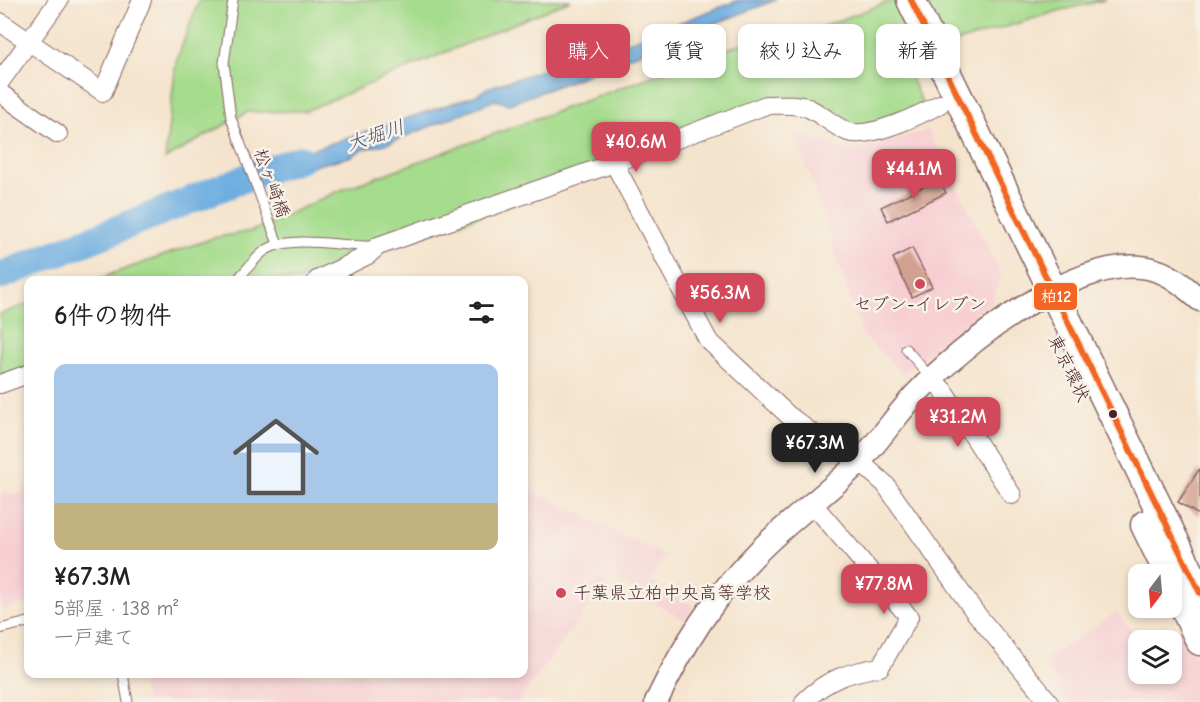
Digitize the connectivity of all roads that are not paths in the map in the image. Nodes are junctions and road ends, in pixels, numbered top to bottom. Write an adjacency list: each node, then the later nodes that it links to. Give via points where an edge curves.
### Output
1 (59, 0): 6 (street)
2 (142, 0): 6 (street, via 103,92)
3 (233, 0): 12 (lane, 松ヶ崎橋, via 224,63 231,118)
4 (897, 1): 9 (highway, 東京環状); 16 (highway, 東京環状)
5 (0, 22): 6 (street)
6 (29, 42): 7 (street)
7 (0, 82)
8 (0, 93): 10 (street)
9 (940, 104): 11 (street, via 868,133 850,133 809,108 766,105); 16 (highway, 東京環状)
10 (58, 134)
11 (614, 163): 13 (street); 22 (street, via 708,340 788,415)
12 (278, 244): 13 (lane, via 293,241); 14 (lane, via 263,251)
13 (378, 246): 15 (street)
14 (241, 276)
15 (325, 276)
16 (1044, 296): 17 (street, via 1092,275 1128,266 1170,276); 20 (street, via 1001,322); 25 (highway, 東京環状); 26 (highway, 東京環状)
17 (1200, 300)
18 (906, 349): 20 (lane)
19 (24, 375): 21 (street)
20 (932, 379): 22 (street); 23 (street)
21 (0, 384)
22 (859, 461): 24 (street); 35 (street, via 885,484 974,611)
23 (1012, 495)
24 (813, 504): 32 (street, via 909,617 880,667 832,679); 34 (street, via 765,545 722,591 686,640)
25 (1165, 564)
26 (1200, 593)
27 (1182, 602): 30 (highway)
28 (24, 623): 29 (lane)
29 (0, 629)
30 (1200, 641)
31 (124, 678): 33 (lane)
32 (807, 701)
33 (128, 702)
34 (656, 702)
35 (1049, 702)

